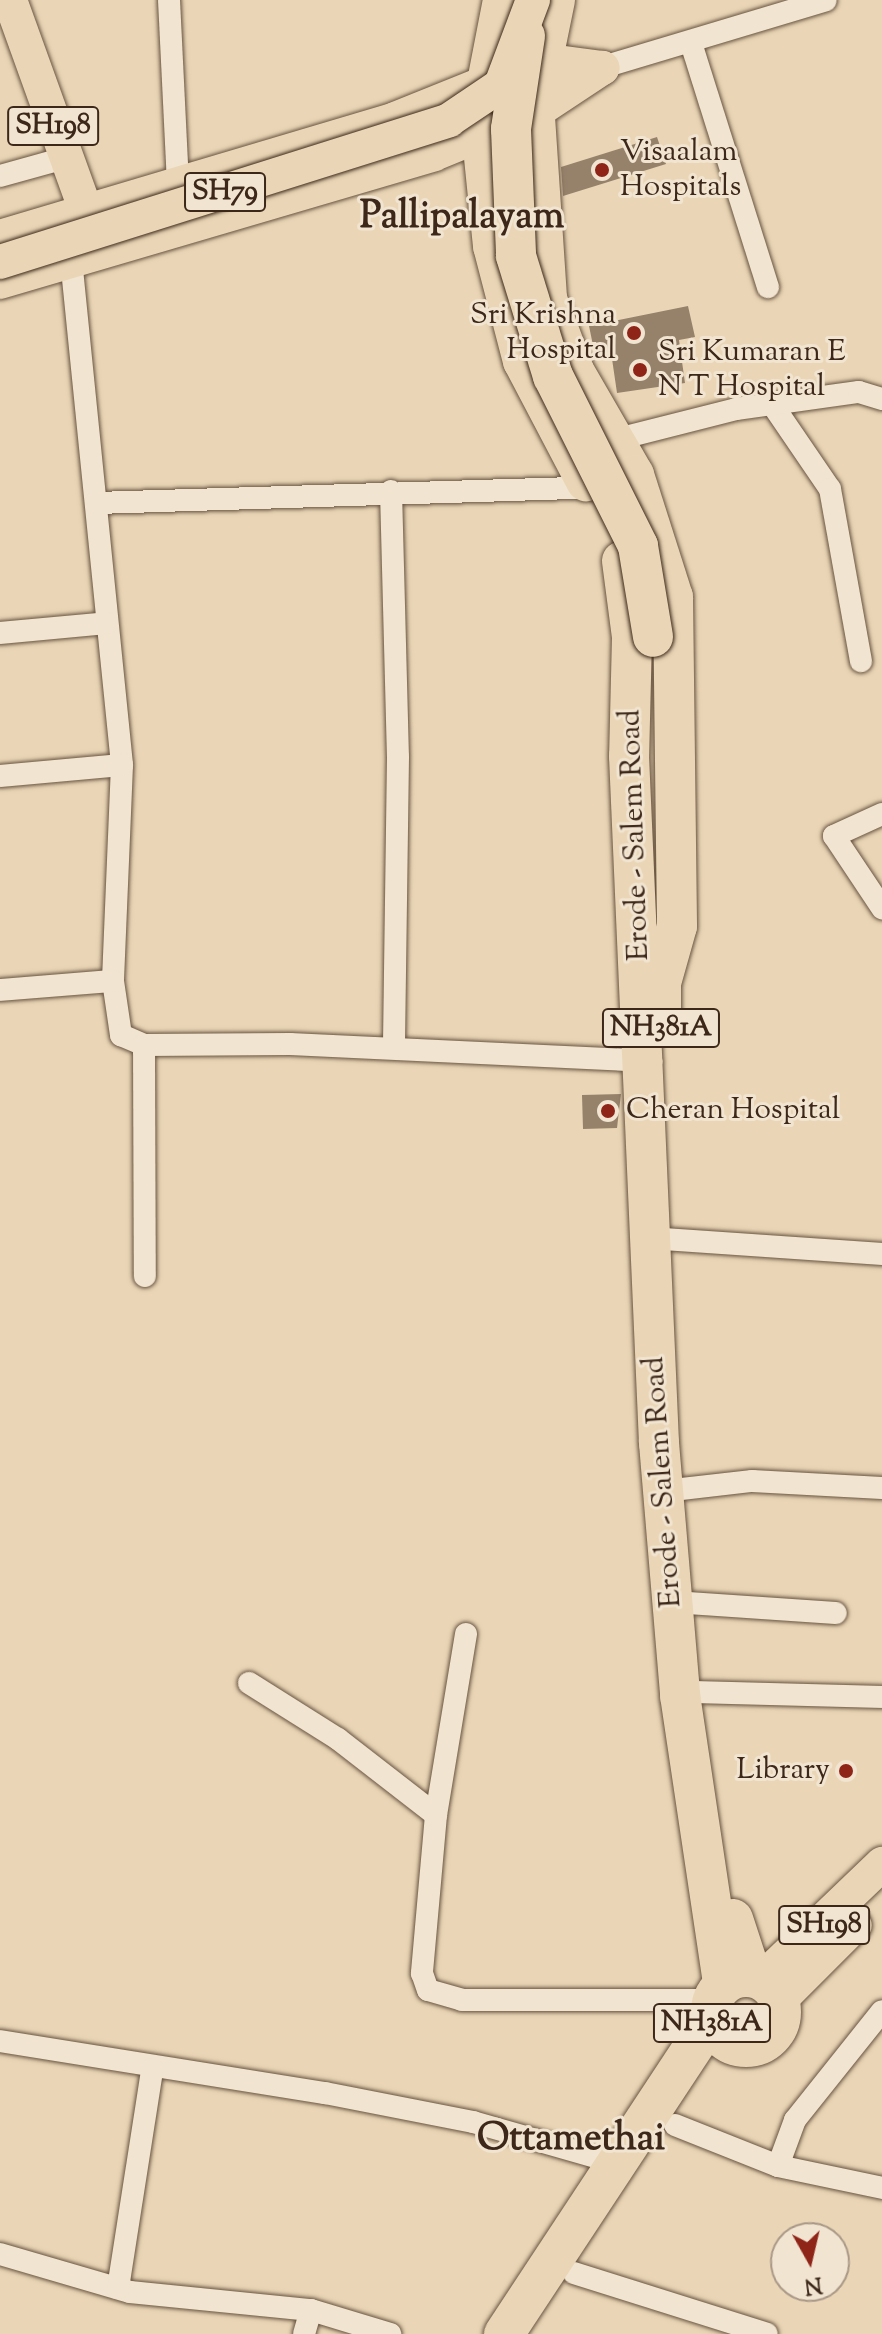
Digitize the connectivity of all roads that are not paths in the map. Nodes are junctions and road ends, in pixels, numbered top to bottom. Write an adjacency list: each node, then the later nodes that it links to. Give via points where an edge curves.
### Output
1 (10, 0): 11 (main road, SH198)
2 (169, 0): 13 (street)
3 (503, 0): 9 (highway, Erode - Salem Road / NH381A)
4 (555, 0): 7 (highway, Erode - Salem Road / NH381A)
5 (826, 0): 6 (street)
6 (691, 43): 8 (street); 19 (street)
7 (535, 58): 8 (main road); 8 (main road); 9 (main road); 10 (main road); 10 (main road, bridge, via 501,85); 22 (highway, Erode - Salem Road / NH381A, via 547,299 574,371); 36 (highway, bridge, via 511,129 516,256 553,376 634,534 653,637)
8 (602, 68)
9 (488, 77): 10 (highway, Erode - Salem Road / NH381A); 13 (main road, via 395,119)
10 (466, 127): 16 (main road); 17 (main road, SH79, bridge); 23 (highway, Erode - Salem Road / NH381A, via 504,306 533,384)
11 (65, 158): 12 (street); 14 (main road, SH198)
12 (0, 176)
13 (178, 183): 14 (main road)
14 (85, 210): 15 (main road); 16 (main road, SH198)
15 (0, 237)
16 (86, 255): 18 (main road); 27 (street)
17 (0, 262)
18 (0, 282)
19 (768, 287)
20 (882, 399): 21 (street, via 859,392)
21 (774, 407): 22 (street, via 736,409); 30 (street, via 830,489)
22 (615, 439): 23 (street); 24 (highway, Erode - Salem Road / NH381A)
23 (571, 453): 25 (highway, Erode - Salem Road / NH381A)
24 (634, 475): 25 (street); 36 (highway, Erode - Salem Road / NH381A, via 673,597 677,926)
25 (590, 489): 26 (street); 40 (highway, Erode - Salem Road / NH381A, via 622,561 632,637 629,756)
26 (391, 491): 27 (street); 39 (street, via 398,757)
27 (96, 503): 28 (street)
28 (107, 623): 29 (street); 31 (street)
29 (0, 633)
30 (861, 661)
31 (122, 765): 32 (street); 35 (street)
32 (0, 776)
33 (882, 814): 34 (street, via 834,836)
34 (882, 908)
35 (113, 981): 37 (street); 38 (street, via 121,1035)
36 (661, 983): 40 (highway, Erode - Salem Road / NH381A)
37 (0, 990)
38 (144, 1045): 39 (street); 43 (street)
39 (394, 1047): 40 (street)
40 (654, 1061): 41 (highway, Erode - Salem Road / NH381A)
41 (656, 1238): 42 (street); 45 (highway, Erode - Salem Road / NH381A)
42 (882, 1254)
43 (145, 1276)
44 (882, 1488): 45 (street, via 752,1481)
45 (672, 1489): 46 (highway, Erode - Salem Road / NH381A); 55 (highway, Erode - Salem Road / NH381A, via 680,1695)
46 (688, 1603): 47 (street); 50 (highway, Erode - Salem Road / NH381A)
47 (836, 1613)
48 (466, 1634): 52 (street)
49 (249, 1683): 52 (street, via 338,1739)
50 (695, 1692): 51 (street); 55 (highway, Erode - Salem Road / NH381A)
51 (882, 1697)
52 (436, 1815): 55 (street, via 422,1973 428,1990 462,2000)
53 (882, 1864): 55 (main road, SH198)
54 (882, 1896): 55 (main road, SH198)
55 (746, 1998): 59 (highway, NH381A); 60 (highway, NH381A)
56 (882, 2011): 61 (street, via 795,2120)
57 (0, 2041): 58 (street)
58 (152, 2070): 60 (street, via 428,2113); 65 (street)
59 (675, 2125): 61 (street); 64 (highway, NH381A)
60 (617, 2163): 69 (highway, NH381A)
61 (778, 2166): 62 (street)
62 (882, 2188)
63 (0, 2254): 65 (street)
64 (574, 2273): 70 (highway, NH381A); 71 (street)
65 (118, 2288): 66 (street)
66 (311, 2310): 67 (street); 68 (street)
67 (304, 2334)
68 (390, 2334)
69 (504, 2334)
70 (534, 2334)
71 (767, 2334)

